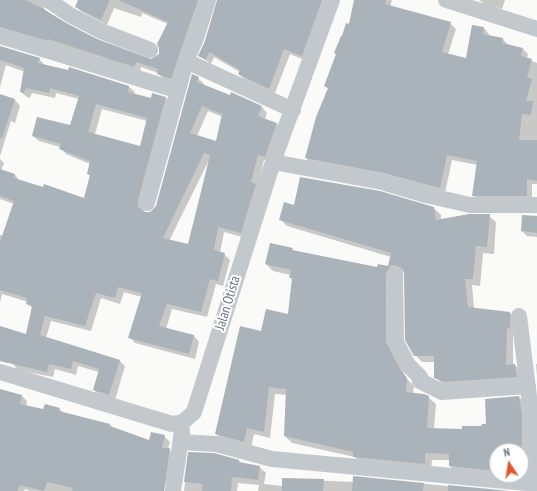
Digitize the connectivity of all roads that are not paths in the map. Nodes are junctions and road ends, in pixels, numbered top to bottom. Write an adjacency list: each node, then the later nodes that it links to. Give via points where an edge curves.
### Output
1 (48, 0): 7 (street, via 101,31)
2 (208, 0): 8 (street)
3 (332, 0): 10 (street, Jalan Otista)
4 (446, 0): 5 (street)
5 (537, 29)
6 (0, 36): 9 (street)
7 (150, 50)
8 (186, 61): 9 (street); 10 (street)
9 (176, 90): 12 (street)
10 (293, 110): 11 (street, Jalan Otista)
11 (273, 162): 13 (street, via 382,182 470,204); 19 (street, Jalan Otista, via 194,412)
12 (147, 203)
13 (537, 206)
14 (395, 274): 17 (street, via 396,342 408,366 420,376 420,381 442,392)
15 (519, 316): 17 (street)
16 (0, 372): 19 (street, via 172,424)
17 (528, 386): 18 (street)
18 (534, 412): 21 (street, via 531,460)
19 (183, 422): 20 (street)
20 (181, 442): 21 (street, via 216,444 272,459); 22 (street)
21 (536, 484)
22 (173, 491)

